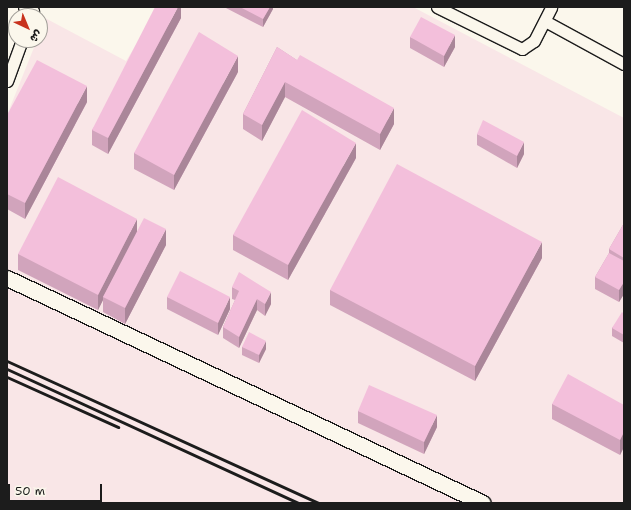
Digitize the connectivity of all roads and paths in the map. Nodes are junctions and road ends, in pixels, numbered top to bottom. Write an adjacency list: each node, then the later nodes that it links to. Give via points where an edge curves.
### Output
1 (437, 7): 3 (street, via 522,49 534,41)
2 (551, 7): 3 (street)
3 (545, 21): 5 (street)
4 (19, 48): 6 (street)
5 (624, 64)
6 (7, 81)
7 (7, 278): 8 (main road)
8 (483, 503)

